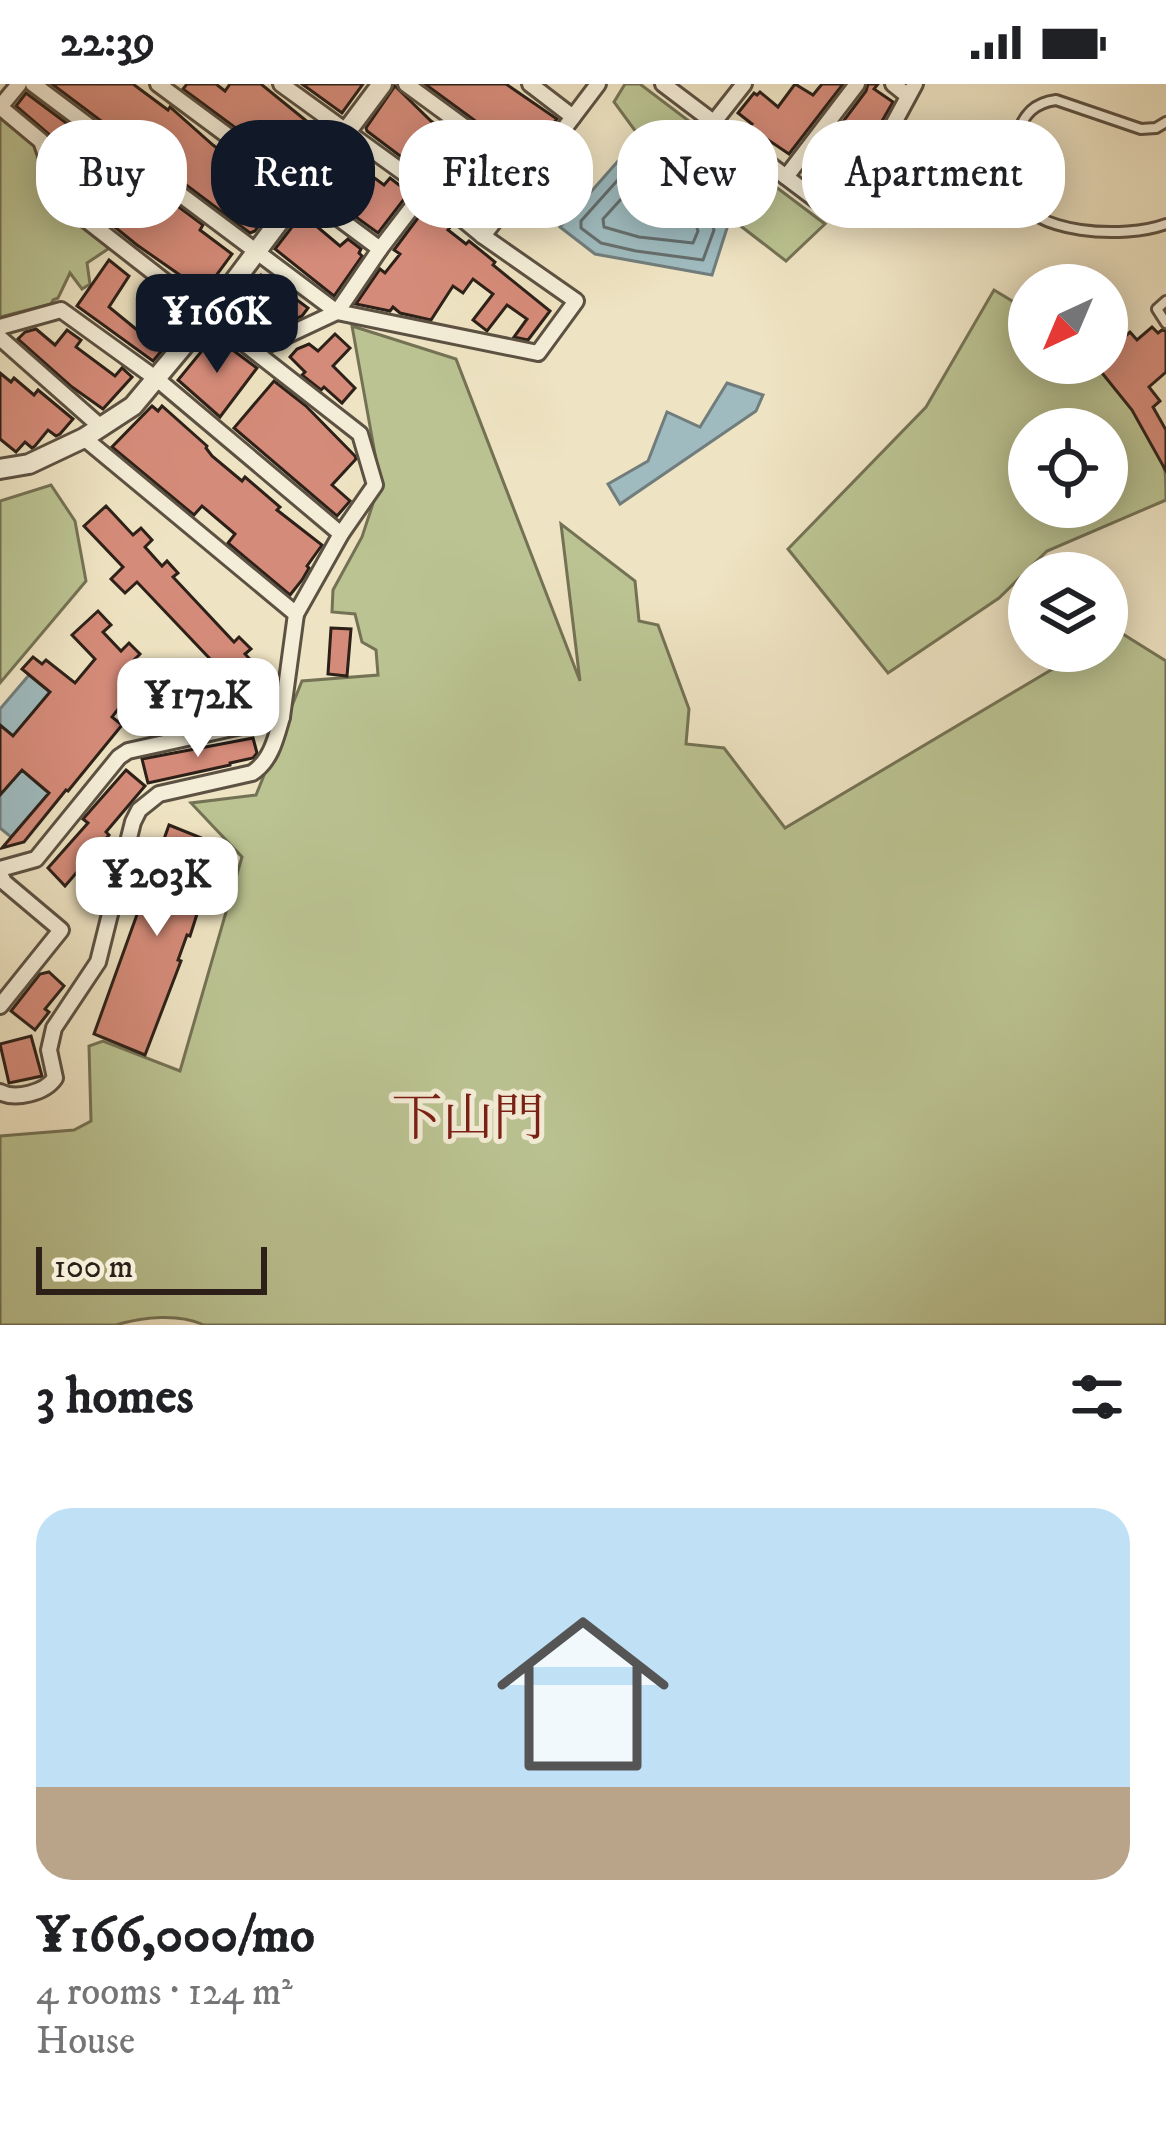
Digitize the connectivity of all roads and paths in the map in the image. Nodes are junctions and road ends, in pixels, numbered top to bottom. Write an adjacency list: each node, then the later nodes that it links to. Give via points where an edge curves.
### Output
1 (19, 84): 14 (street)
2 (33, 84): 34 (street)
3 (158, 84): 23 (street)
4 (281, 84): 16 (street)
5 (382, 84): 17 (street)
6 (406, 84): 18 (street)
7 (530, 84): 15 (street)
8 (598, 84): 15 (street)
9 (663, 84): 20 (street)
10 (744, 84): 21 (street)
11 (857, 84): 25 (street)
12 (892, 84): 13 (street)
13 (912, 90): 25 (street, via 838,204 827,208)
14 (0, 107): 37 (street, via 41,141 62,201)
15 (573, 117): 19 (street)
16 (328, 120)
17 (355, 120)
18 (455, 120)
19 (571, 120)
20 (711, 120)
21 (716, 120)
22 (1166, 122): 27 (lane, via 1141,129 1046,101 1024,116 1008,170 1014,196 1042,220 1117,232)
23 (211, 124)
24 (778, 171): 25 (street)
25 (786, 177)
26 (399, 224): 33 (street)
27 (1166, 224)
28 (275, 228): 34 (street)
29 (350, 228): 33 (street)
30 (473, 228): 32 (street)
31 (489, 228): 32 (street)
32 (483, 236): 36 (street, via 577,301 538,353)
33 (380, 249): 36 (street)
34 (256, 253): 36 (street); 37 (street)
35 (1166, 301): 38 (lane, via 1157,310)
36 (337, 312): 41 (street)
37 (209, 315): 41 (street); 42 (street)
38 (1166, 322)
39 (0, 326): 42 (street, via 61,310)
40 (0, 338): 43 (street)
41 (256, 350): 46 (street, via 360,434 375,485)
42 (158, 380): 43 (street); 46 (street)
43 (102, 428): 44 (street)
44 (84, 438): 45 (street, via 29,464); 47 (street)
45 (3, 465)
46 (341, 534): 47 (street)
47 (296, 614): 48 (street)
48 (282, 717): 49 (street, via 128,751 36,859); 51 (street, via 270,754 252,773 159,794 139,810 98,962 50,1039 55,1078 45,1089)
49 (0, 872): 50 (street, via 61,930)
50 (0, 1006)
51 (0, 1092)

